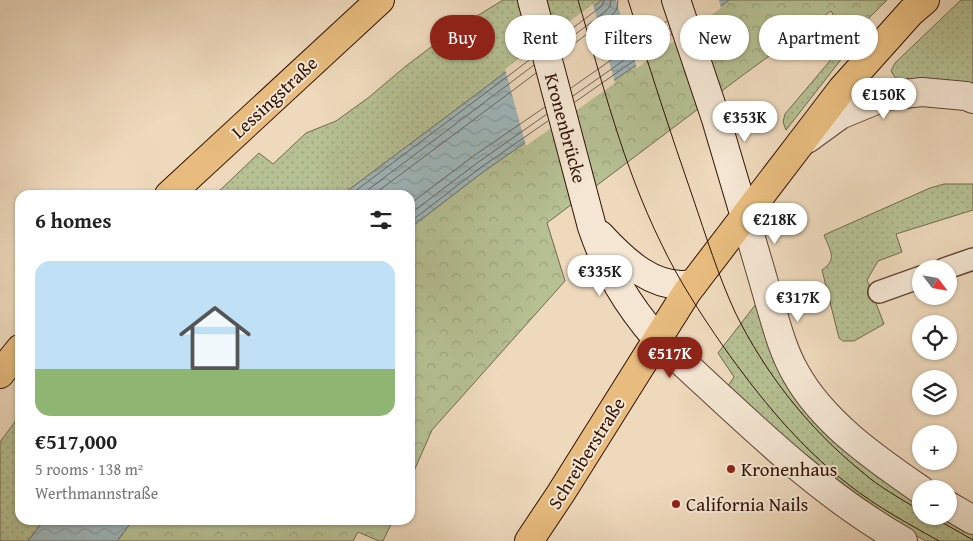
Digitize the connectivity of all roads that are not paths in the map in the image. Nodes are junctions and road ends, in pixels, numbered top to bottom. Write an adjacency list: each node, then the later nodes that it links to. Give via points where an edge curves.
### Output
1 (362, 0): 6 (street)
2 (380, 0): 6 (main road, Lessingstraße)
3 (532, 0): 11 (street, Kronenbrücke)
4 (676, 0): 10 (street)
5 (925, 0): 8 (main road, Schreiberstraße, via 842,89)
6 (346, 30): 9 (main road, Lessingstraße)
7 (973, 99): 8 (street, via 922,92 886,96 840,115)
8 (800, 144): 10 (main road, Schreiberstraße)
9 (174, 190)
10 (745, 216): 15 (main road, Schreiberstraße); 20 (street, via 779,333 794,372 837,425 873,457)
11 (590, 218): 15 (street, Kronenbrücke, via 609,245 646,276 669,284); 17 (street, Kronenbrücke, via 601,253 618,286)
12 (973, 259): 13 (lane)
13 (958, 264)
14 (912, 280): 16 (lane)
15 (693, 284): 17 (main road, Schreiberstraße)
16 (878, 292)
17 (657, 339): 23 (main road, Schreiberstraße); 24 (street, Kronenbrücke, via 828,492)
18 (15, 355): 19 (main road)
19 (0, 374)
20 (912, 484)
21 (957, 511): 22 (street)
22 (973, 520)
23 (529, 541)
24 (903, 541)

